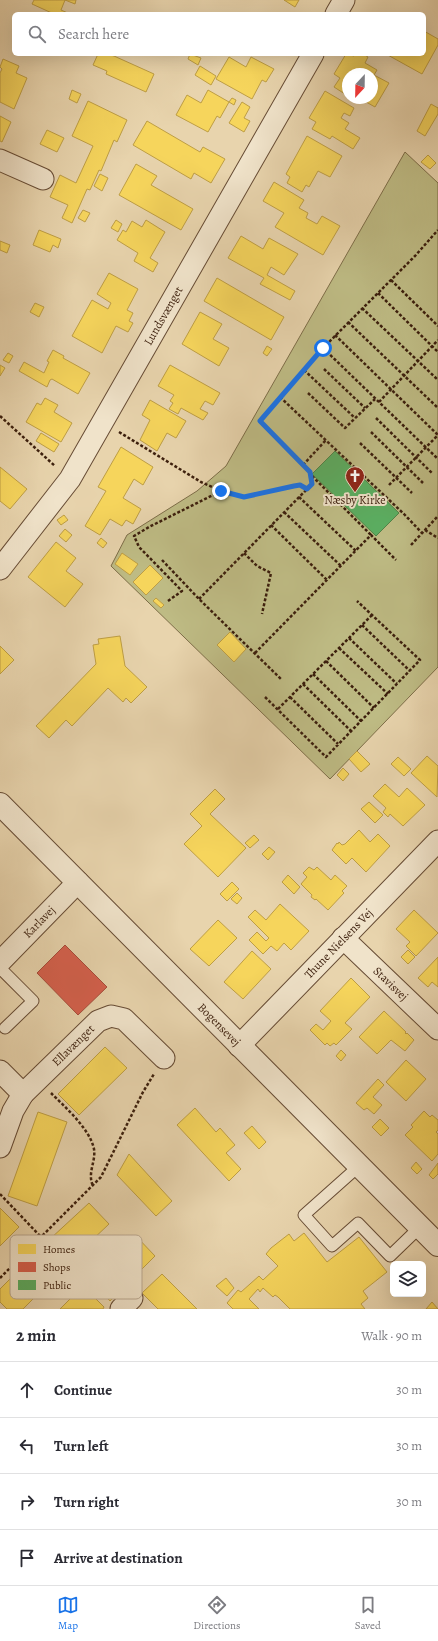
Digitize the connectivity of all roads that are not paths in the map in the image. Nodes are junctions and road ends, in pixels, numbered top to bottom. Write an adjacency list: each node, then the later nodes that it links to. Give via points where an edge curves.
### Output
1 (344, 0): 2 (street)
2 (337, 12)
3 (312, 56): 6 (street, Lundsvænget, via 70,479)
4 (0, 160): 5 (street)
5 (43, 179)
6 (0, 569)
7 (0, 804): 9 (street, Bogensevej)
8 (438, 841): 10 (street, Thune Nielsens Vej)
9 (78, 882): 11 (street, Karlavej); 15 (street, Bogensevej)
10 (343, 938): 14 (street, Stavisvej); 15 (street, Thune Nielsens Vej)
11 (0, 962)
12 (0, 968): 13 (lane, via 33,1002)
13 (5, 1028)
14 (438, 1029)
15 (239, 1046): 20 (street, Bogensevej)
16 (164, 1058): 18 (street, Ellavænget, via 124,1019 111,1016 98,1021)
17 (0, 1071): 18 (street)
18 (22, 1094): 19 (street, Ellavænget)
19 (0, 1147)
20 (359, 1166): 21 (street, Bogensevej); 21 (lane, via 304,1214 332,1246 358,1223 390,1256)
21 (420, 1227): 22 (street, Bogensevej)
22 (438, 1245)

